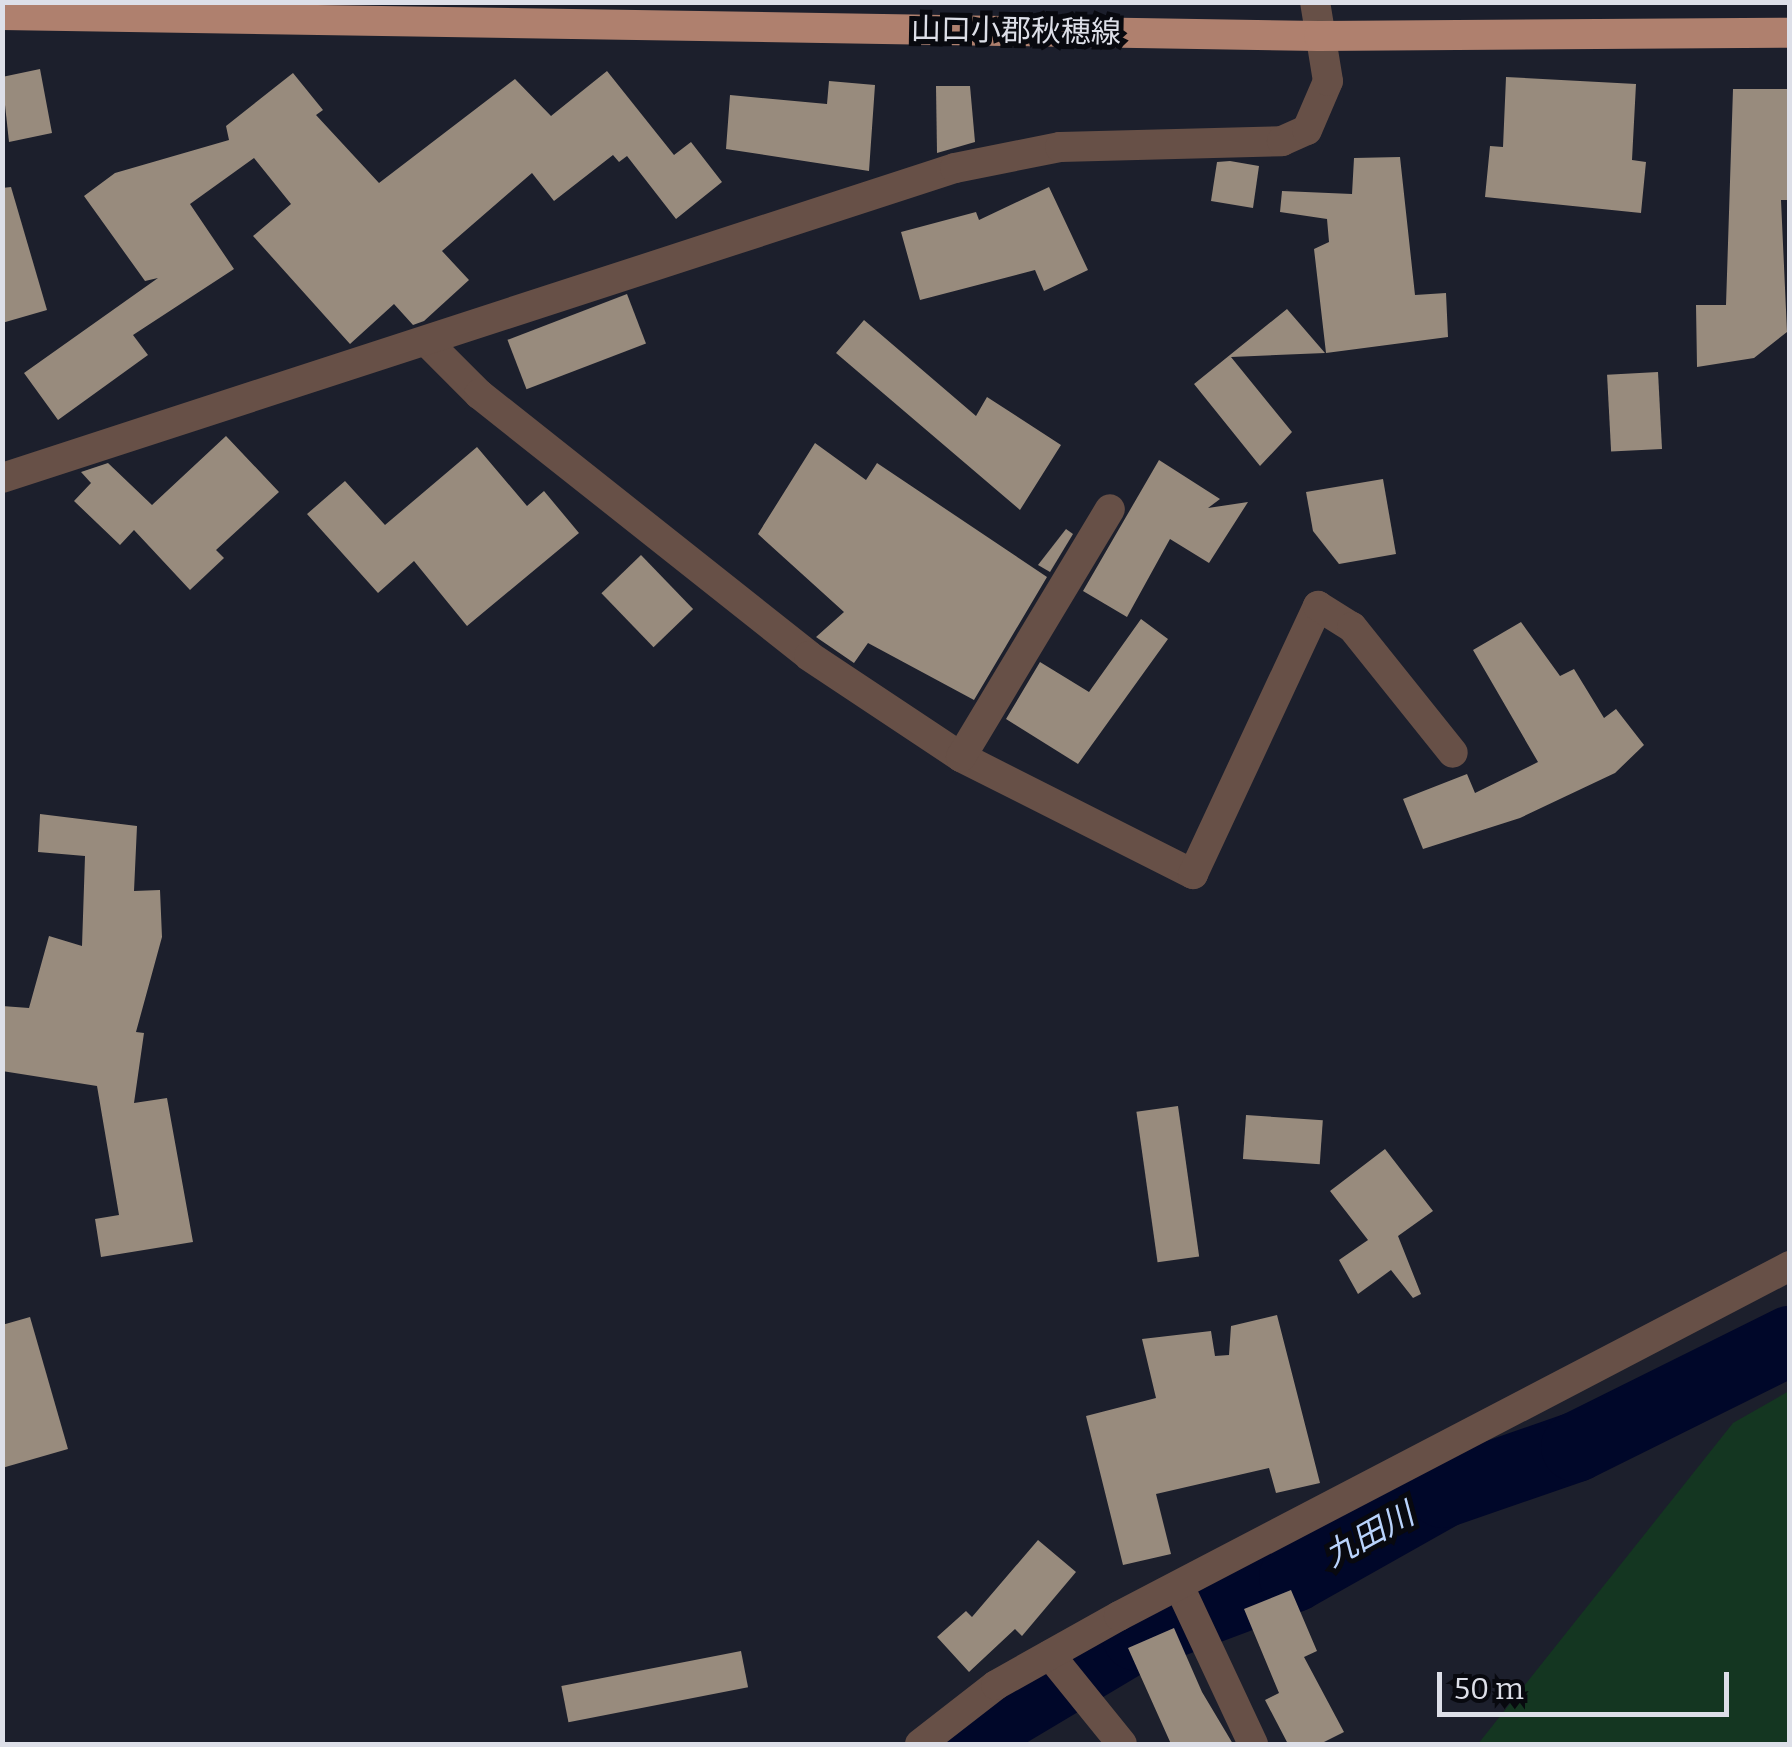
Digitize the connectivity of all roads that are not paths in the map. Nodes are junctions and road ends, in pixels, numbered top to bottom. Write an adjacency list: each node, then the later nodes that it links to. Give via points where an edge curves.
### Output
1 (1314, 2): 4 (street)
2 (2, 15): 4 (main road, 山口小郡秋穂線)
3 (1790, 32): 4 (main road, 山口小郡秋穂線)
4 (1320, 36): 5 (street, via 1328,82 1320,111 1307,130 1282,141 1077,145 956,168)
5 (427, 342): 6 (street); 9 (street, via 479,394 808,656)
6 (2, 478)
7 (1110, 509): 9 (street)
8 (1452, 753): 9 (street, via 1352,627 1318,606 1193,874)
9 (960, 757)
10 (1790, 1266): 11 (street)
11 (1186, 1601): 12 (street); 15 (street)
12 (1062, 1670): 13 (street); 14 (street)
13 (920, 1744)
14 (1122, 1744)
15 (1253, 1744)

